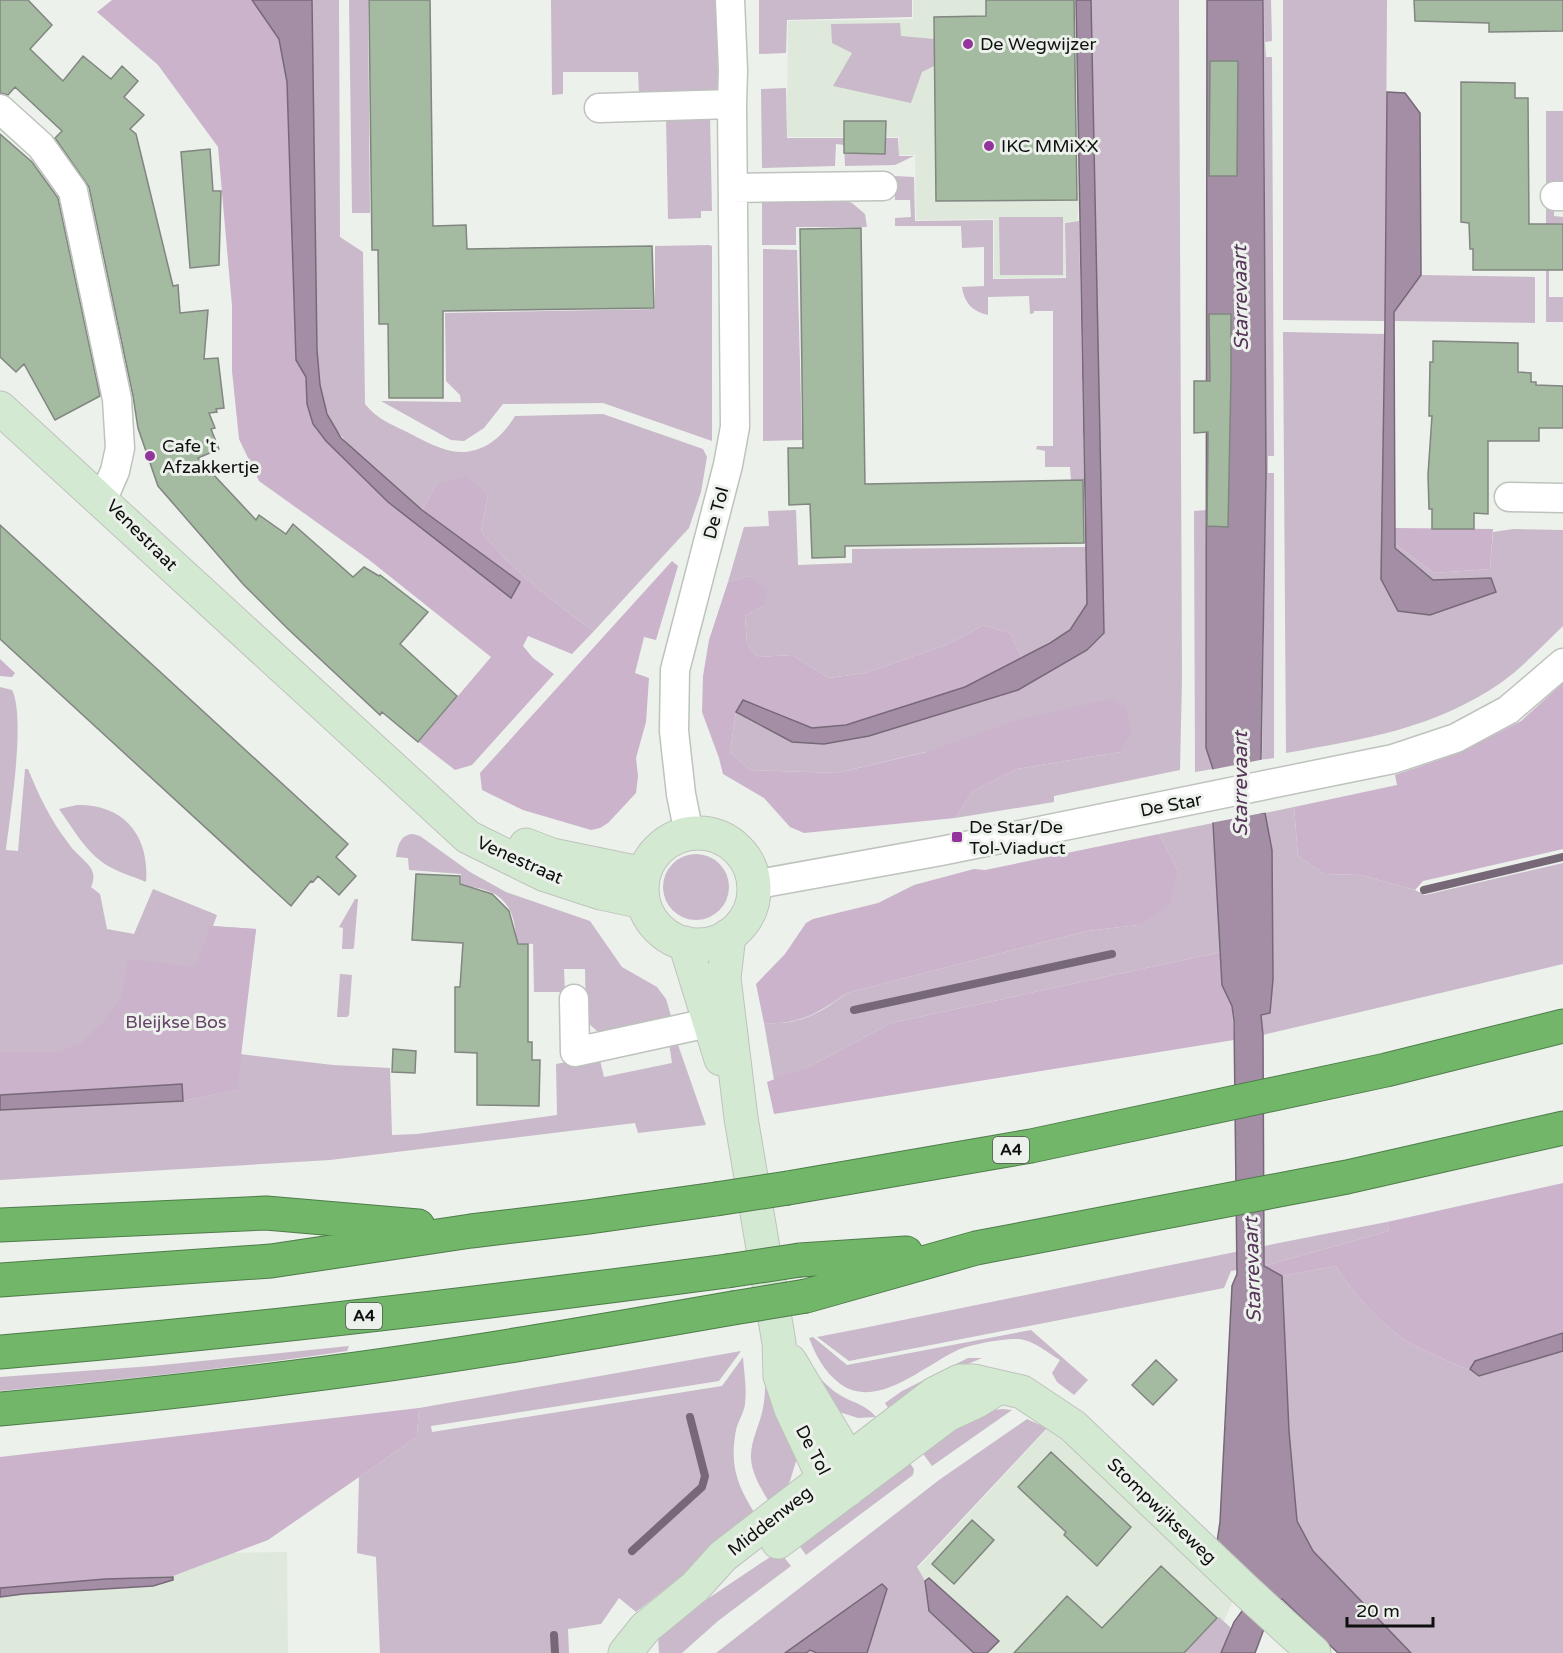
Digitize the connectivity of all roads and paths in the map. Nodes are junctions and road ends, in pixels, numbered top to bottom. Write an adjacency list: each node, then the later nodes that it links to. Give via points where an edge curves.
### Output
1 (730, 0): 2 (street, De Tol)
2 (732, 104): 3 (street); 6 (street, De Tol)
3 (599, 108)
4 (0, 109): 10 (street, Venestraat, via 41,146 73,191 117,399 120,448)
5 (883, 186): 6 (street)
6 (733, 188): 12 (street, De Tol, via 735,427 675,670 674,731)
7 (0, 408): 10 (street)
8 (1509, 497): 9 (street)
9 (1563, 498)
10 (102, 501): 14 (street, Venestraat, via 413,787 510,838)
11 (1563, 663): 13 (street, De Star, via 1508,710 1456,738 1393,759)
12 (689, 834): 13 (street, via 719,837 732,845 743,856); 14 (street, via 660,847 650,859)
13 (753, 885): 15 (street, via 748,913)
14 (643, 888): 16 (street, via 649,916 658,928)
15 (729, 935): 16 (street, via 700,945); 20 (street, De Tol, via 724,978)
16 (685, 943): 18 (street, De Tol)
17 (574, 999): 18 (street, via 575,1052)
18 (708, 1023): 20 (street, De Tol)
19 (1563, 1026): 23 (highway, A4, bridge, via 1398,1067 1030,1146 716,1199)
20 (741, 1118): 28 (street, De Tol, via 779,1343)
21 (1563, 1128): 24 (highway, A4, via 1381,1170)
22 (0, 1225): 23 (highway, A4, via 266,1213)
23 (471, 1231): 25 (highway, A4, via 271,1261)
24 (976, 1248): 26 (highway, A4, bridge, via 800,1260 501,1301); 27 (highway, A4, bridge, via 806,1296 520,1344 315,1375)
25 (0, 1280)
26 (0, 1352)
27 (0, 1409)
28 (840, 1476): 29 (street, Middenweg, via 723,1556 696,1587 645,1628); 30 (street, Stompwijkseweg, via 999,1387 1022,1392 1073,1426)
29 (625, 1653)
30 (1314, 1653)

